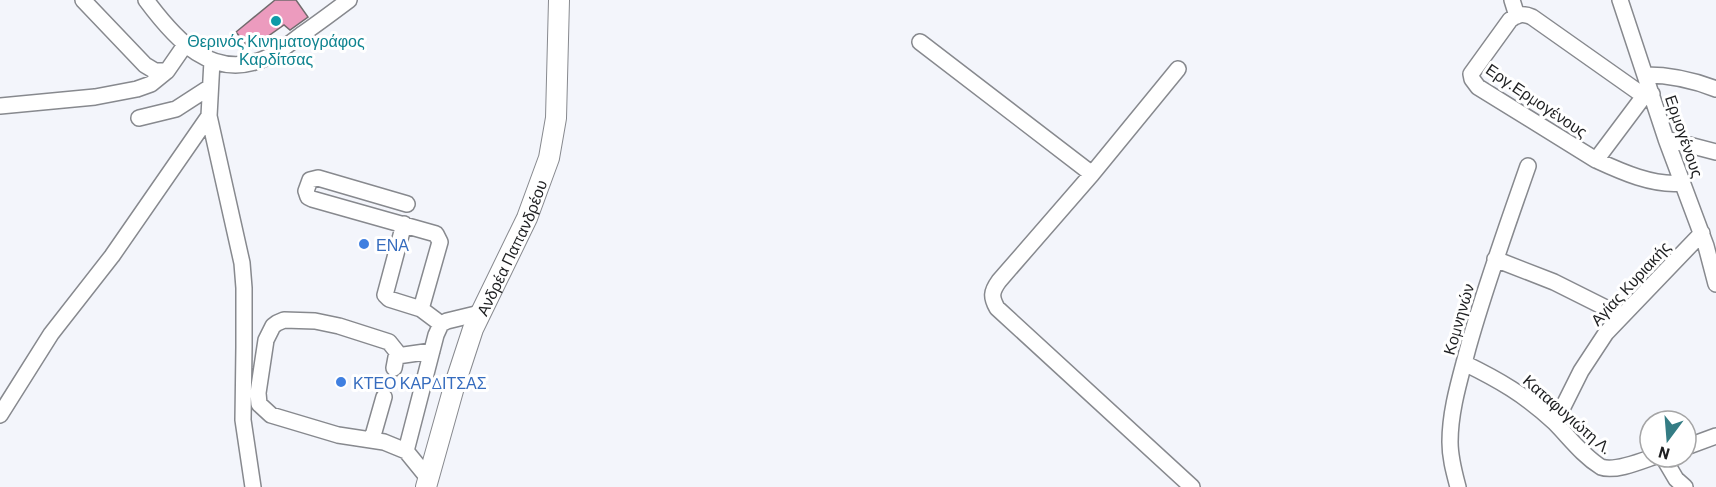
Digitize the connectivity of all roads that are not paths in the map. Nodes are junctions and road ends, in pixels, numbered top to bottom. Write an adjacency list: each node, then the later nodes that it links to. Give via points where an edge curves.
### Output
1 (83, 0): 12 (street, via 145,65 155,71)
2 (146, 0): 9 (street)
3 (349, 0): 10 (street, via 266,59 244,64)
4 (559, 0): 32 (main road, Ανδρέα Παπανδρέου, via 555,118 549,158 527,218)
5 (1512, 0): 7 (street)
6 (1620, 0): 13 (street, Ερμογένους)
7 (1517, 16): 16 (street, via 1532,17); 22 (street, Εργ.Ερμογένους, via 1474,69 1472,79)
8 (920, 42): 24 (street)
9 (185, 45): 10 (street); 12 (street)
10 (212, 61): 14 (street)
11 (1178, 69): 24 (street)
12 (167, 71): 17 (street, via 137,89 94,98)
13 (1646, 75): 15 (street, via 1668,76); 16 (street, Ερμογένους)
14 (210, 87): 18 (street); 19 (street, via 176,109)
15 (1716, 89)
16 (1648, 95): 20 (street, Ερμογένους); 22 (street, Εργ.Ερμογένους)
17 (0, 106)
18 (209, 116): 38 (street, via 112,256 51,334); 47 (street, via 242,263 243,420)
19 (139, 118)
20 (1666, 139): 21 (street); 25 (street, Ερμογένους)
21 (1716, 152)
22 (1596, 160): 25 (street, Εργ.Ερμογένους, via 1660,183)
23 (1528, 166): 29 (street, Κομνηνών)
24 (1092, 174): 48 (street, via 999,281 992,299 997,308)
25 (1682, 183): 28 (street, Ερμογένους)
26 (407, 204): 27 (street, via 318,178 310,180 306,191 312,199)
27 (404, 224): 31 (street, via 436,234 440,239); 31 (street, via 385,295)
28 (1708, 241): 30 (street, Ερμογένους); 33 (street, Αγίας Κυριακής)
29 (1495, 259): 33 (street, via 1562,285); 36 (street, Κομνηνών)
30 (1716, 284)
31 (421, 309): 34 (street)
32 (480, 313): 34 (street); 46 (main road, Ανδρέα Παπανδρέου)
33 (1622, 316): 39 (street, Αγίας Κυριακής, via 1596,347)
34 (441, 324): 35 (street)
35 (432, 351): 41 (street, via 395,362 395,348 389,342 315,321 277,322 269,330 258,385 262,408 278,418 338,435); 43 (street)
36 (1464, 363): 39 (street, Καταφυγιώτη Λ., via 1511,387); 49 (street, Κομνηνών, via 1450,432)
37 (384, 397): 41 (street)
38 (0, 415)
39 (1555, 423): 44 (street, Καταφυγιώτη Λ., via 1604,469)
40 (1716, 436): 42 (street)
41 (372, 439): 43 (street)
42 (1698, 443)
43 (406, 451): 46 (street)
44 (1638, 462)
45 (1670, 469): 50 (street)
46 (427, 483)
47 (253, 487)
48 (1192, 487)
49 (1458, 487)
50 (1685, 487)

